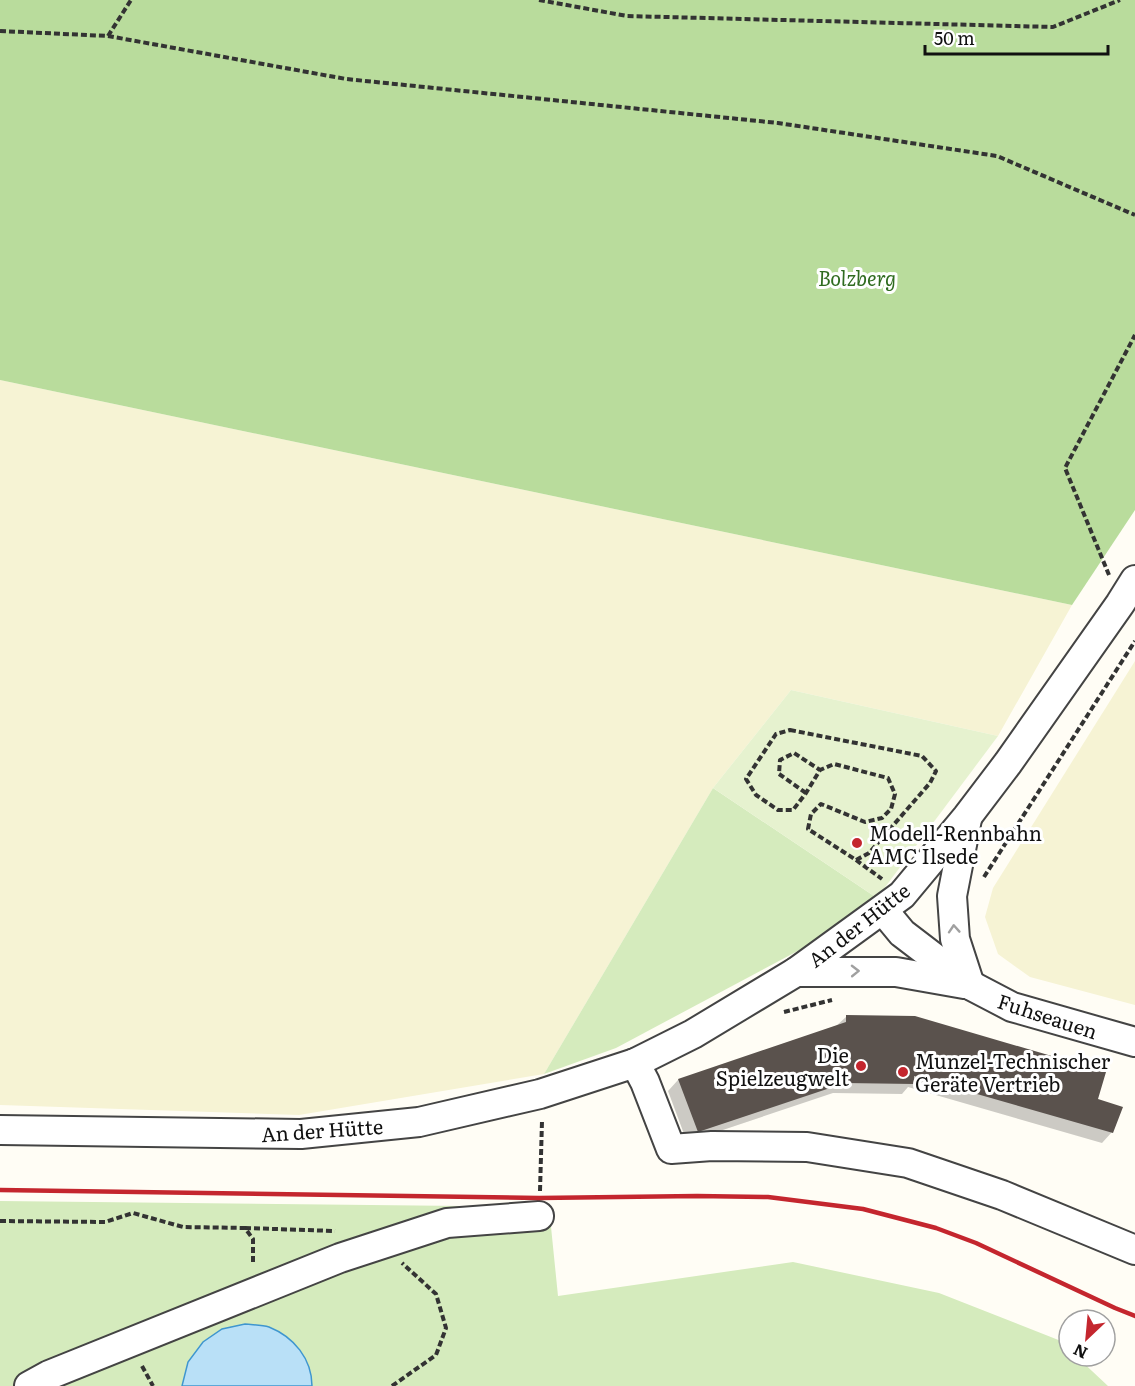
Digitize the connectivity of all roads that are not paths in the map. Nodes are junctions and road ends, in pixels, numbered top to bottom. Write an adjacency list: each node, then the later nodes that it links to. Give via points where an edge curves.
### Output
1 (1128, 592): 2 (street, An der Hütte)
2 (967, 817): 3 (street, An der Hütte, via 902,895); 5 (street, one-way to 2, via 955,939 952,896)
3 (883, 909): 4 (street, An der Hütte); 5 (street, Fuhseauen, via 902,933)
4 (796, 972): 5 (street, one-way to 5, via 896,972); 7 (street, An der Hütte, via 693,1035)
5 (970, 985): 6 (street, Fuhseauen, via 1012,1007)
6 (1135, 1042)
7 (635, 1063): 8 (street, An der Hütte, via 540,1094 419,1122 301,1134); 10 (street, via 671,1149 807,1147 908,1163 1002,1194)
8 (0, 1130)
9 (538, 1216): 11 (street, via 447,1222 340,1258)
10 (1135, 1250)
11 (29, 1386)

